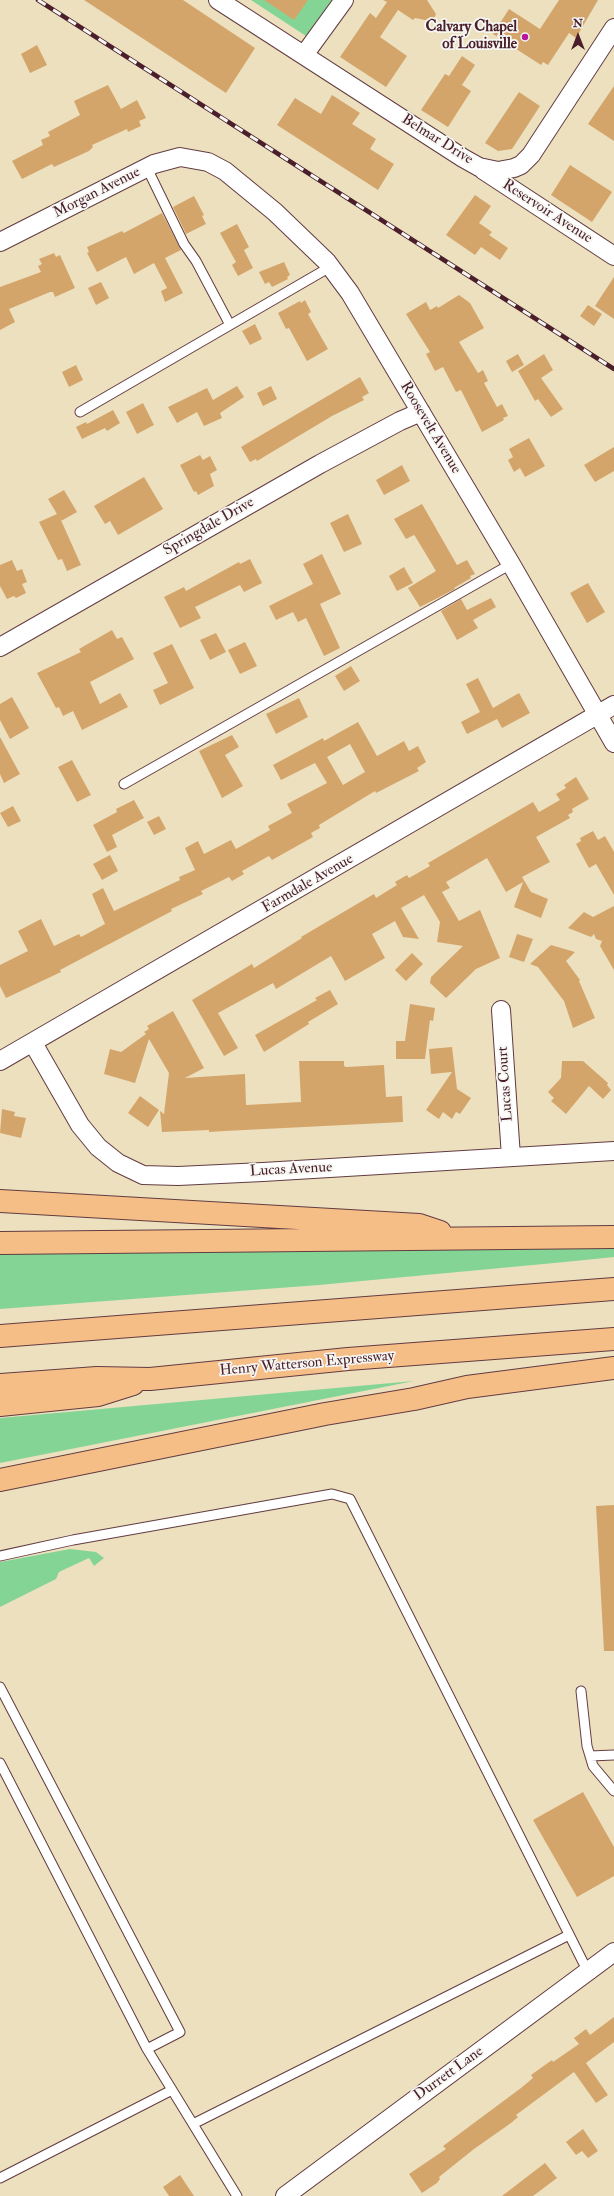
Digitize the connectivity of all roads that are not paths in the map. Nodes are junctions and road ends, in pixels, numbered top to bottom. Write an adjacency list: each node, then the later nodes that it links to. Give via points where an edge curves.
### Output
1 (218, 0): 4 (street, Belmar Drive)
2 (344, 0): 4 (street)
3 (614, 28): 6 (street, Belmar Drive, via 540,143 526,160 521,165 506,170)
4 (304, 55): 6 (street, Belmar Drive)
5 (196, 158): 7 (street, Morgan Avenue, via 180,156); 10 (street, Roosevelt Avenue, via 225,172 275,212 305,238)
6 (479, 167): 9 (street, Reservoir Avenue)
7 (147, 168): 8 (street, Morgan Avenue); 11 (lane, via 184,244 196,261)
8 (0, 242)
9 (614, 256)
10 (330, 266): 11 (lane); 13 (street, Roosevelt Avenue, via 350,293)
11 (230, 325): 12 (lane)
12 (80, 412)
13 (421, 412): 14 (street, Roosevelt Avenue); 15 (street, Springdale Drive, via 320,464)
14 (511, 564): 17 (street, Roosevelt Avenue); 19 (lane)
15 (0, 647)
16 (614, 705): 17 (street, Farmdale Avenue)
17 (598, 714): 18 (street, Roosevelt Avenue); 21 (street, Farmdale Avenue)
18 (614, 743)
19 (124, 784)
20 (501, 1010): 24 (street, Lucas Court)
21 (33, 1043): 22 (street, Farmdale Avenue); 24 (street, Lucas Avenue, via 80,1125 98,1147 118,1164 143,1175 263,1172)
22 (0, 1061)
23 (614, 1151): 24 (street, Lucas Avenue)
24 (511, 1157)
25 (0, 1201): 27 (highway, via 419,1225)
26 (614, 1237): 27 (highway)
27 (462, 1239): 28 (highway)
28 (0, 1243)
29 (614, 1289): 30 (highway)
30 (0, 1336)
31 (614, 1338): 33 (highway, Henry Watterson Expressway, via 348,1359)
32 (614, 1368): 36 (highway, via 467,1387)
33 (150, 1379): 34 (highway, Henry Watterson Expressway, via 97,1378); 35 (highway, via 98,1395)
34 (0, 1385)
35 (0, 1405)
36 (0, 1480)
37 (0, 1556): 44 (lane, via 73,1540 332,1494 350,1499)
38 (0, 1687): 47 (lane, via 180,2032)
39 (581, 1691): 41 (lane)
40 (614, 1754): 41 (lane)
41 (590, 1756): 43 (lane, via 593,1766)
42 (0, 1762): 47 (lane)
43 (614, 1790)
44 (569, 1935): 46 (lane); 49 (lane)
45 (614, 1952): 46 (street, Durrett Lane)
46 (588, 1972): 52 (street, Durrett Lane)
47 (147, 2049): 48 (lane)
48 (172, 2090): 49 (lane); 50 (lane)
49 (193, 2124): 51 (lane)
50 (0, 2178)
51 (237, 2196)
52 (284, 2196)

